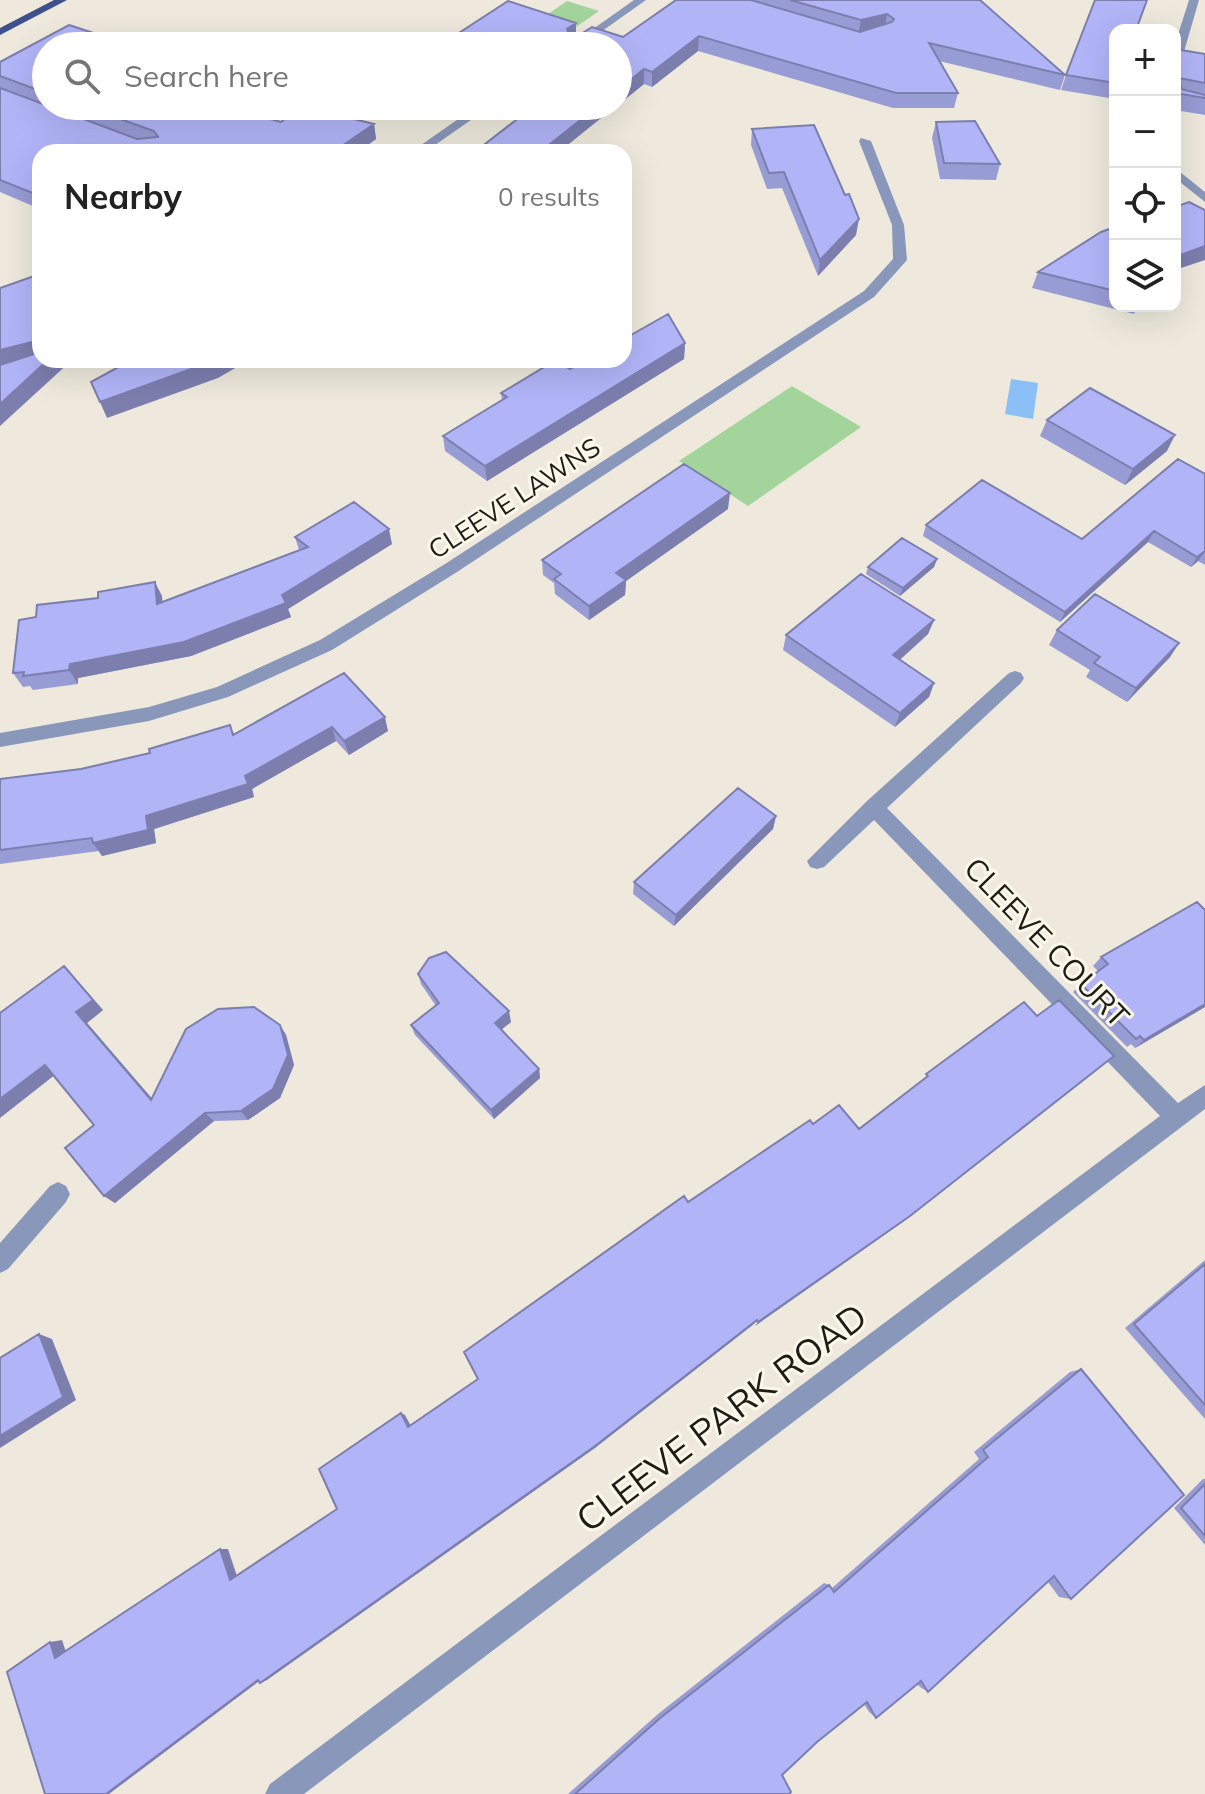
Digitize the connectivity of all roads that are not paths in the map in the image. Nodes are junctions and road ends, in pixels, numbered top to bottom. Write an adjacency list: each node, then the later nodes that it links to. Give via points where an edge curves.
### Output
1 (62, 0): 4 (main road)
2 (641, 0): 5 (street)
3 (1194, 0): 6 (street)
4 (0, 32)
5 (594, 32)
6 (1181, 42)
7 (464, 120): 9 (street)
8 (865, 141): 13 (street, CLEEVE LAWNS, via 898,225 900,260 869,294 326,645 222,692 149,714)
9 (429, 144)
10 (1181, 177): 11 (street)
11 (1205, 198)
12 (1015, 678): 14 (street)
13 (0, 740)
14 (874, 807): 15 (street); 17 (street, CLEEVE COURT)
15 (817, 861)
16 (1205, 1096): 17 (street, CLEEVE PARK ROAD)
17 (1177, 1118): 20 (street, CLEEVE PARK ROAD)
18 (58, 1194): 19 (street)
19 (0, 1261)
20 (280, 1794)

